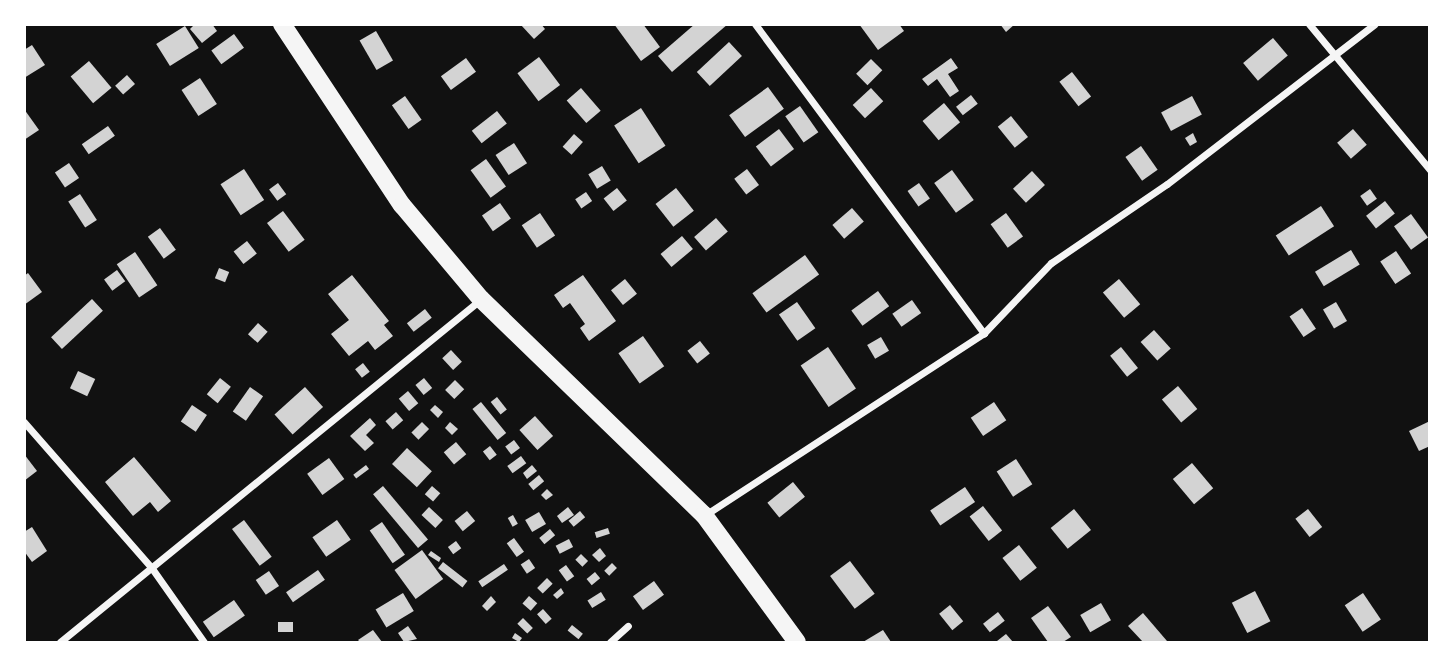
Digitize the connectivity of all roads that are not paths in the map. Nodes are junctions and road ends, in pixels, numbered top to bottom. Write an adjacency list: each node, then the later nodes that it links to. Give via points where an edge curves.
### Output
1 (282, 24): 7 (main road, via 402,205)
2 (755, 24): 8 (street)
3 (1309, 24): 5 (street)
4 (1375, 24): 5 (street)
5 (1331, 55): 6 (street); 8 (street, via 1167,184 1051,263)
6 (1430, 170)
7 (481, 299): 10 (main road); 11 (street)
8 (984, 333): 10 (street)
9 (24, 422): 11 (street)
10 (704, 515): 16 (main road)
11 (151, 567): 13 (street); 14 (street)
12 (628, 626): 15 (street)
13 (60, 642)
14 (204, 642)
15 (610, 642)
16 (797, 642)

